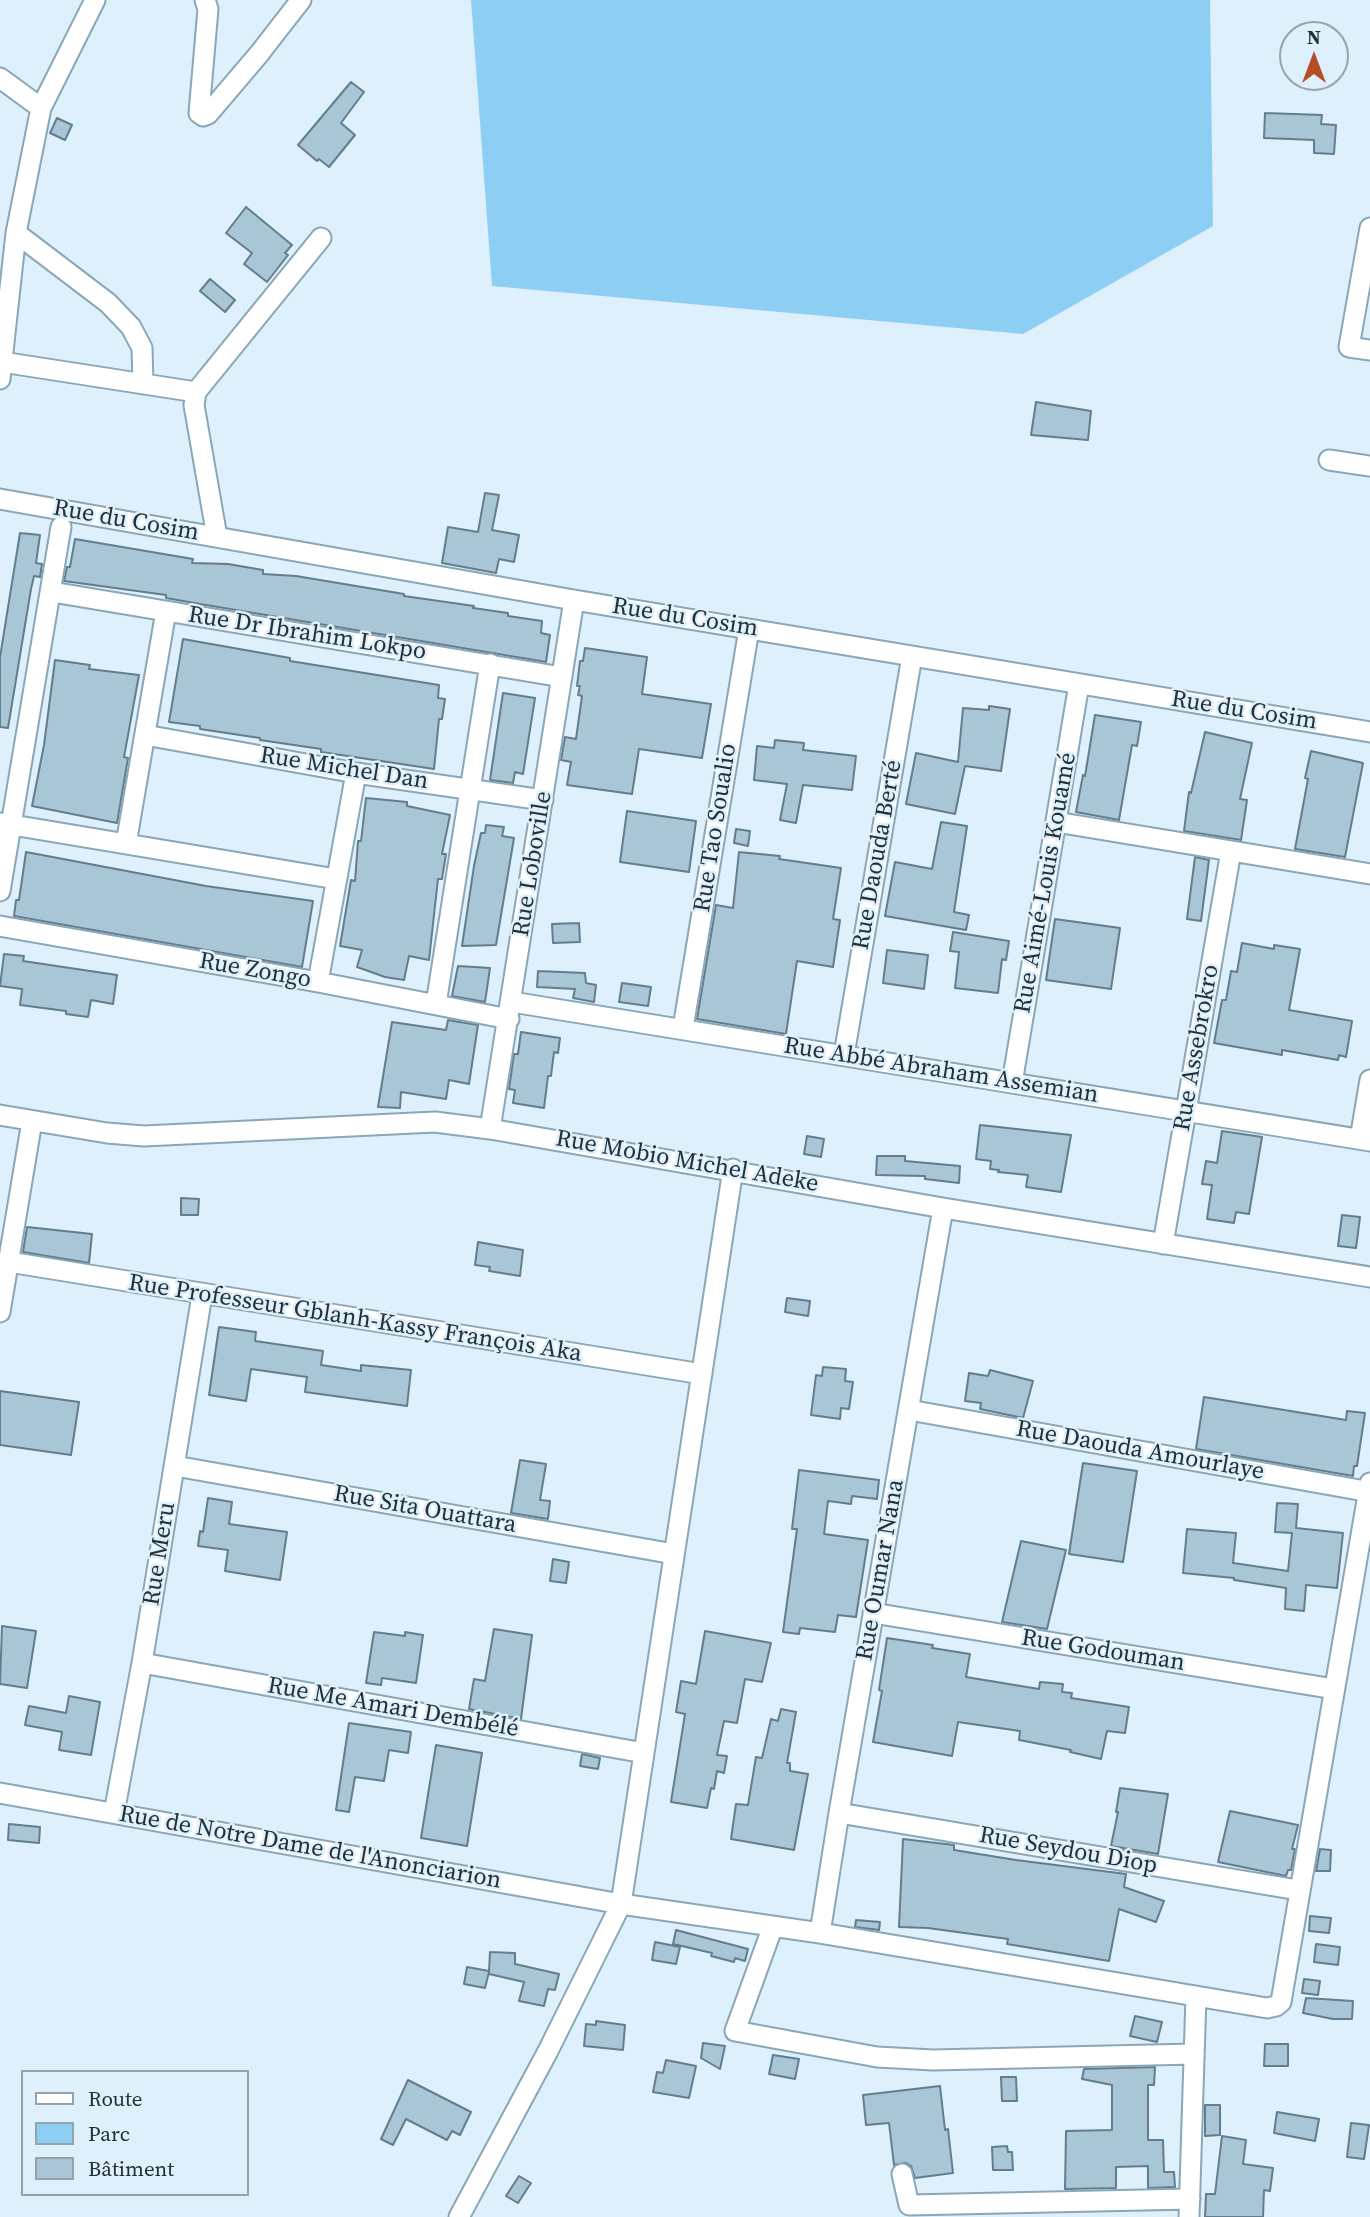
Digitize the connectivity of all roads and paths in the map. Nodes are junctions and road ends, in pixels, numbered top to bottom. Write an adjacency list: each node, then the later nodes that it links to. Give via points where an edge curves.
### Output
1 (95, 0): 5 (street)
2 (205, 0): 3 (street, via 199,113 203,117)
3 (301, 0)
4 (0, 78): 5 (street)
5 (41, 108): 7 (street)
6 (1370, 228): 9 (street, via 1349,346)
7 (16, 233): 10 (street); 11 (street, via 108,303 131,327 142,348)
8 (321, 238): 12 (street)
9 (1370, 350)
10 (1, 370): 11 (street)
11 (143, 384): 12 (street)
12 (196, 393): 17 (street, via 194,405)
13 (1329, 460): 14 (street)
14 (1370, 466)
15 (0, 499): 17 (street, Rue du Cosim)
16 (61, 527): 18 (street)
17 (217, 537): 19 (street, Rue du Cosim)
18 (52, 592): 20 (street, Rue Dr Ibrahim Lokpo); 32 (street)
19 (574, 600): 21 (street, Rue du Cosim); 24 (street, Rue Loboville)
20 (166, 611): 23 (street, Rue Dr Ibrahim Lokpo); 27 (street)
21 (749, 629): 22 (street, Rue du Cosim); 42 (street, Rue Tao Soualio)
22 (912, 656): 25 (street, Rue du Cosim); 43 (street, Rue Daouda Berté)
23 (490, 664): 24 (street, Rue Dr Ibrahim Lokpo); 29 (street)
24 (562, 677): 30 (street, Rue Loboville)
25 (1079, 684): 26 (street, Rue du Cosim); 31 (street, Rue Aimé-Louis Kouamé)
26 (1370, 732)
27 (145, 735): 28 (street, Rue Michel Dan); 33 (street)
28 (356, 773): 29 (street, Rue Michel Dan); 36 (street)
29 (471, 790): 30 (street, Rue Michel Dan); 40 (street)
30 (543, 800): 41 (street, Rue Loboville)
31 (1056, 822): 34 (street); 45 (street, Rue Aimé-Louis Kouamé)
32 (6, 824): 33 (street); 37 (street)
33 (126, 844): 36 (street)
34 (1231, 851): 35 (street); 46 (street, Rue Assebrokro)
35 (1370, 874)
36 (336, 879): 39 (street)
37 (0, 891)
38 (0, 926): 39 (street, Rue Zongo)
39 (318, 982): 40 (street, Rue Zongo)
40 (436, 1004): 41 (street, Rue Zongo)
41 (510, 1010): 42 (street, Rue Abbé Abraham Assemian); 49 (street, Rue Loboville)
42 (683, 1028): 43 (street, Rue Abbé Abraham Assemian)
43 (844, 1055): 45 (street, Rue Abbé Abraham Assemian)
44 (1370, 1080): 50 (street)
45 (1012, 1083): 46 (street, Rue Abbé Abraham Assemian)
46 (1186, 1112): 50 (street, Rue Abbé Abraham Assemian); 53 (street, Rue Assebrokro)
47 (0, 1115): 48 (street, Rue Mobio Michel Adeke)
48 (32, 1121): 49 (street, Rue Mobio Michel Adeke, via 144,1136 414,1122); 54 (street)
49 (490, 1129): 51 (street, Rue Mobio Michel Adeke)
50 (1365, 1140)
51 (733, 1169): 52 (street, Rue Mobio Michel Adeke); 58 (street)
52 (943, 1208): 53 (street, Rue Mobio Michel Adeke); 59 (street, Rue Oumar Nana)
53 (1163, 1244): 55 (street, Rue Mobio Michel Adeke)
54 (9, 1262): 56 (street, Rue Professeur Gblanh-Kassy François Aka); 57 (street)
55 (1370, 1277)
56 (202, 1295): 58 (street, Rue Professeur Gblanh-Kassy François Aka); 60 (street, Rue Meru)
57 (0, 1312)
58 (702, 1374): 62 (street)
59 (909, 1410): 61 (street, Rue Daouda Amourlaye); 63 (street, Rue Oumar Nana)
60 (175, 1466): 62 (street, Rue Sita Ouattara); 64 (street, Rue Meru)
61 (1370, 1489): 65 (street)
62 (674, 1554): 66 (street)
63 (873, 1613): 65 (street, Rue Godouman); 69 (street, Rue Oumar Nana)
64 (142, 1663): 66 (street, Rue Me Amari Dembélé); 68 (street, Rue Meru)
65 (1334, 1689): 70 (street)
66 (644, 1753): 71 (street)
67 (0, 1793): 68 (street, Rue de Notre Dame de l'Anonciarion)
68 (114, 1813): 71 (street, Rue de Notre Dame de l'Anonciarion)
69 (838, 1813): 70 (street, Rue Seydou Diop); 73 (street, Rue Oumar Nana)
70 (1298, 1890): 74 (street, Rue de Notre Dame de l'Anonciarion, via 1281,2002 1267,2008)
71 (621, 1904): 72 (street, Rue de Notre Dame de l'Anonciarion); 78 (street)
72 (773, 1926): 73 (street, Rue de Notre Dame de l'Anonciarion); 75 (street, via 735,2031 877,2057 933,2060)
73 (820, 1933): 74 (street, Rue de Notre Dame de l'Anonciarion)
74 (1196, 1996): 75 (street)
75 (1194, 2054): 77 (street)
76 (902, 2174): 77 (street, via 909,2205)
77 (1190, 2208)
78 (460, 2217)

